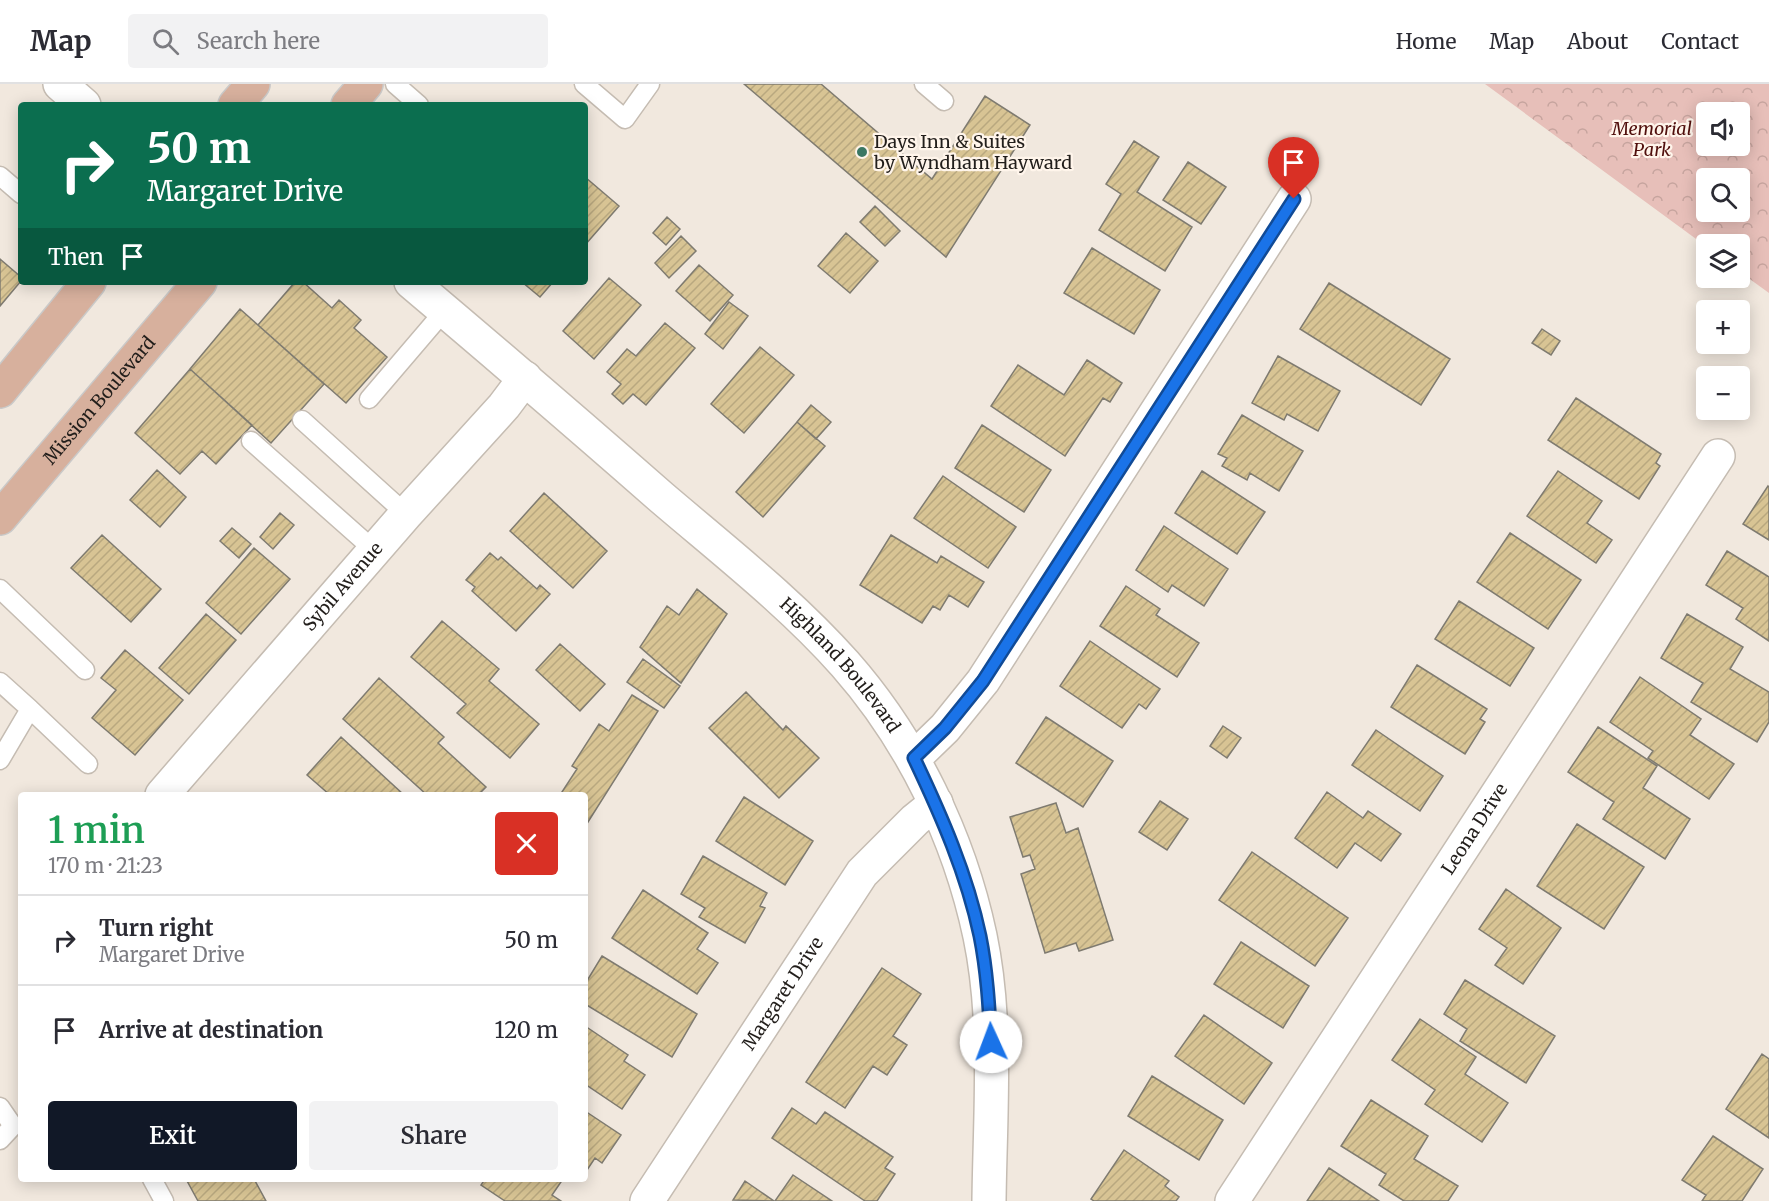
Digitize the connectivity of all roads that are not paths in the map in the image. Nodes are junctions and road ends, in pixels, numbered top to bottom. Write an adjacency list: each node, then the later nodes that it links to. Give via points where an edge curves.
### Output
1 (60, 84): 9 (street)
2 (253, 84): 10 (main road)
3 (366, 84): 11 (main road)
4 (395, 84): 12 (lane)
5 (585, 84): 6 (lane, via 625,119)
6 (650, 84)
7 (924, 84): 8 (lane)
8 (944, 101)
9 (81, 102)
10 (238, 102)
11 (351, 102)
12 (416, 102)
13 (0, 176): 14 (lane)
14 (18, 191)
15 (1294, 199): 33 (street, via 983,681 945,728)
16 (87, 285): 21 (main road)
17 (197, 285): 27 (main road, Mission Boulevard)
18 (415, 285): 19 (street, Highland Boulevard)
19 (445, 310): 20 (street, Highland Boulevard); 22 (lane)
20 (525, 378): 26 (street, Sybil Avenue); 33 (street, Highland Boulevard, via 798,616 851,671)
21 (0, 391)
22 (369, 399)
23 (302, 420): 26 (lane)
24 (251, 441): 28 (lane)
25 (1718, 456): 44 (street, Leona Drive)
26 (406, 514): 28 (street, Sybil Avenue)
27 (0, 518)
28 (374, 550): 36 (street, Sybil Avenue)
29 (0, 589): 30 (lane)
30 (85, 670)
31 (0, 682): 32 (lane)
32 (30, 709): 34 (lane); 35 (lane)
33 (914, 758): 37 (street, Highland Boulevard)
34 (0, 760)
35 (88, 764)
36 (165, 792)
37 (936, 803): 42 (street, Margaret Drive, via 862,873); 43 (street, Highland Boulevard, via 971,900 986,966 991,1042)
38 (0, 1107): 39 (lane, via 13,1126)
39 (0, 1140)
40 (154, 1182): 41 (lane)
41 (164, 1201)
42 (647, 1201)
43 (989, 1201)
44 (1232, 1201)

